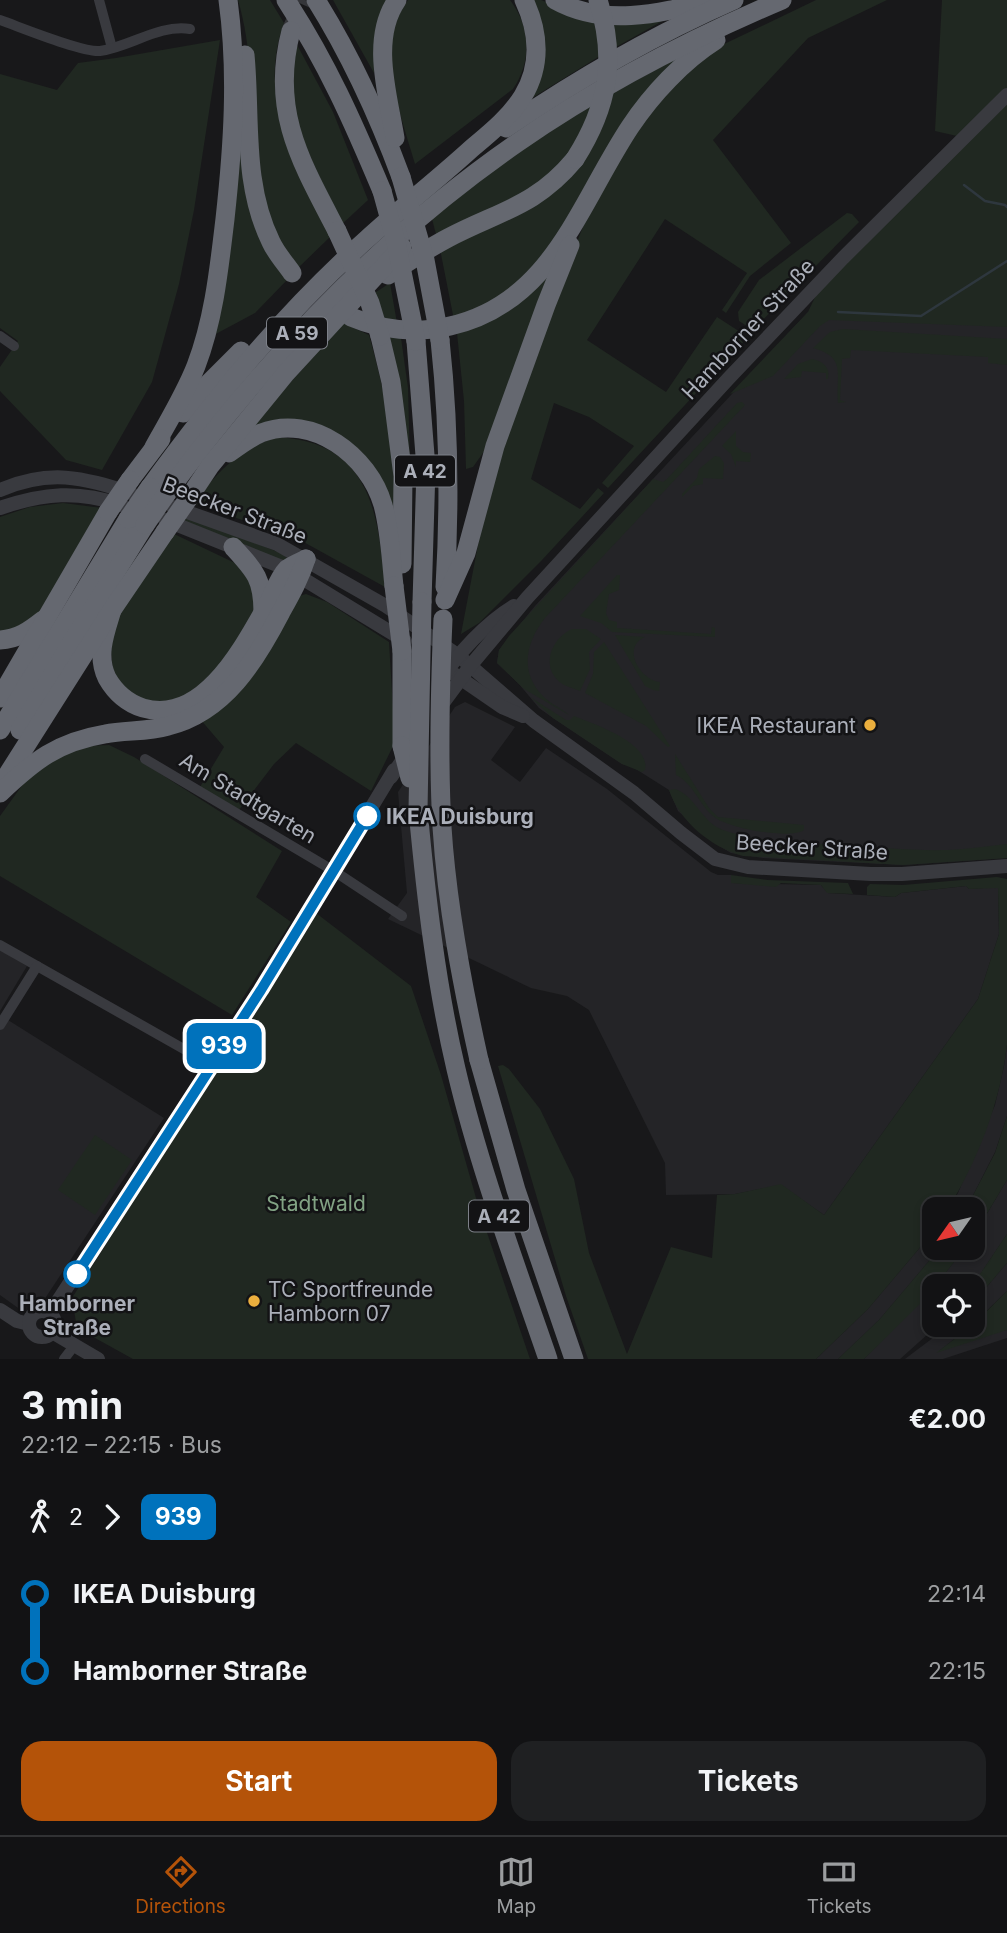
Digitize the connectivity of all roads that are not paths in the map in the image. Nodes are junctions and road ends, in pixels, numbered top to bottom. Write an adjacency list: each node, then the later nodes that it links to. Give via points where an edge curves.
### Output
1 (99, 0): 15 (street)
2 (229, 0): 20 (highway, via 244,53 251,177 271,243); 26 (highway, via 233,95 219,275 196,366)
3 (286, 0): 51 (highway, A 42, bridge, via 347,106 382,191 416,341 426,468)
4 (316, 0): 17 (highway, A 42, via 351,59)
5 (397, 0): 17 (highway, via 387,19 383,55)
6 (524, 0): 18 (highway, via 538,47 524,94)
7 (555, 0): 9 (highway, via 579,11 617,17)
8 (598, 0): 22 (highway, bridge, via 606,36 607,82 591,135 563,174 512,210 449,237)
9 (714, 0)
10 (734, 0): 18 (highway, A 59, via 556,95 507,127)
11 (774, 4): 18 (highway, A 59, via 675,50); 19 (highway, via 703,48 667,82 632,124)
12 (0, 20): 15 (street, via 90,51)
13 (190, 29): 15 (street, via 177,27)
14 (291, 31): 34 (highway, bridge, via 283,76 287,118 370,303 391,382 403,476)
15 (112, 48)
16 (1007, 95): 40 (street, Hamborner Straße, via 843,258)
17 (401, 177): 35 (highway, A 42, bridge, via 425,260 446,400 449,468)
18 (442, 188): 21 (highway, A 59, via 366,239); 22 (highway); 29 (highway, A 59, via 285,346)
19 (583, 211): 23 (highway, via 537,276 488,314 432,330 399,330); 35 (highway, via 495,446 466,553)
20 (292, 273)
21 (331, 273): 26 (highway, via 315,281 205,386); 29 (highway, A 59, via 230,382)
22 (356, 297): 27 (highway, via 286,373)
23 (351, 317)
24 (0, 336): 25 (street)
25 (14, 346)
26 (154, 447): 38 (highway, bridge, via 108,512)
27 (211, 466): 34 (highway, via 247,440 281,429 301,430 344,447 361,463 382,503); 36 (highway, bridge)
28 (0, 490): 33 (street, Beecker Straße, via 28,480 76,477 277,544)
29 (159, 490): 31 (highway, A 59, bridge)
30 (0, 508): 32 (street, Beecker Straße, via 46,496 80,494 106,499)
31 (137, 522): 45 (highway, A 59); 47 (highway, A 59)
32 (233, 547): 33 (street, Beecker Straße); 37 (highway, via 259,579)
33 (298, 568): 37 (highway); 40 (street, Beecker Straße, via 386,606); 41 (street, Beecker Straße); 50 (highway, via 249,666 216,702 167,726 65,743 46,752)
34 (397, 588): 51 (highway, bridge, via 402,746)
35 (444, 609): 67 (highway, A 42, bridge, via 439,749 442,828 458,960 479,1060 516,1191)
36 (112, 610): 37 (highway, via 101,651 104,671 121,696 151,710 186,703 208,690 236,660); 49 (highway)
37 (263, 612)
38 (49, 614): 39 (highway, via 30,631); 43 (highway)
39 (0, 640)
40 (465, 660): 41 (street, Hamborner Straße); 42 (street, Hamborner Straße); 44 (street, Beecker Straße)
41 (447, 670): 42 (street, Beecker Straße); 48 (street, Hamborner Straße)
42 (460, 678): 44 (street, Beecker Straße, via 502,707); 48 (street, Hamborner Straße)
43 (0, 698)
44 (534, 721): 52 (street, Beecker Straße, via 715,859 731,864 871,874)
45 (0, 730)
46 (145, 759): 53 (street, Am Stadtgarten)
47 (0, 764)
48 (391, 777): 53 (street, Hamborner Straße)
49 (0, 787)
50 (0, 793)
51 (418, 810): 66 (highway, A 42, via 445,1017 457,1070 495,1206)
52 (1007, 866)
53 (334, 871): 54 (street, Am Stadtgarten); 58 (street, Hamborner Straße)
54 (402, 916)
55 (0, 945): 56 (street)
56 (37, 966): 57 (street); 58 (street)
57 (0, 1025)
58 (212, 1065): 60 (street, Hamborner Straße)
59 (0, 1310): 61 (street)
60 (50, 1313): 61 (street, via 36,1312); 62 (street, via 55,1321)
61 (29, 1324): 62 (street, via 38,1336)
62 (51, 1332): 63 (street)
63 (74, 1346): 64 (street); 65 (street)
64 (64, 1359)
65 (98, 1359)
66 (548, 1359)
67 (573, 1359)

